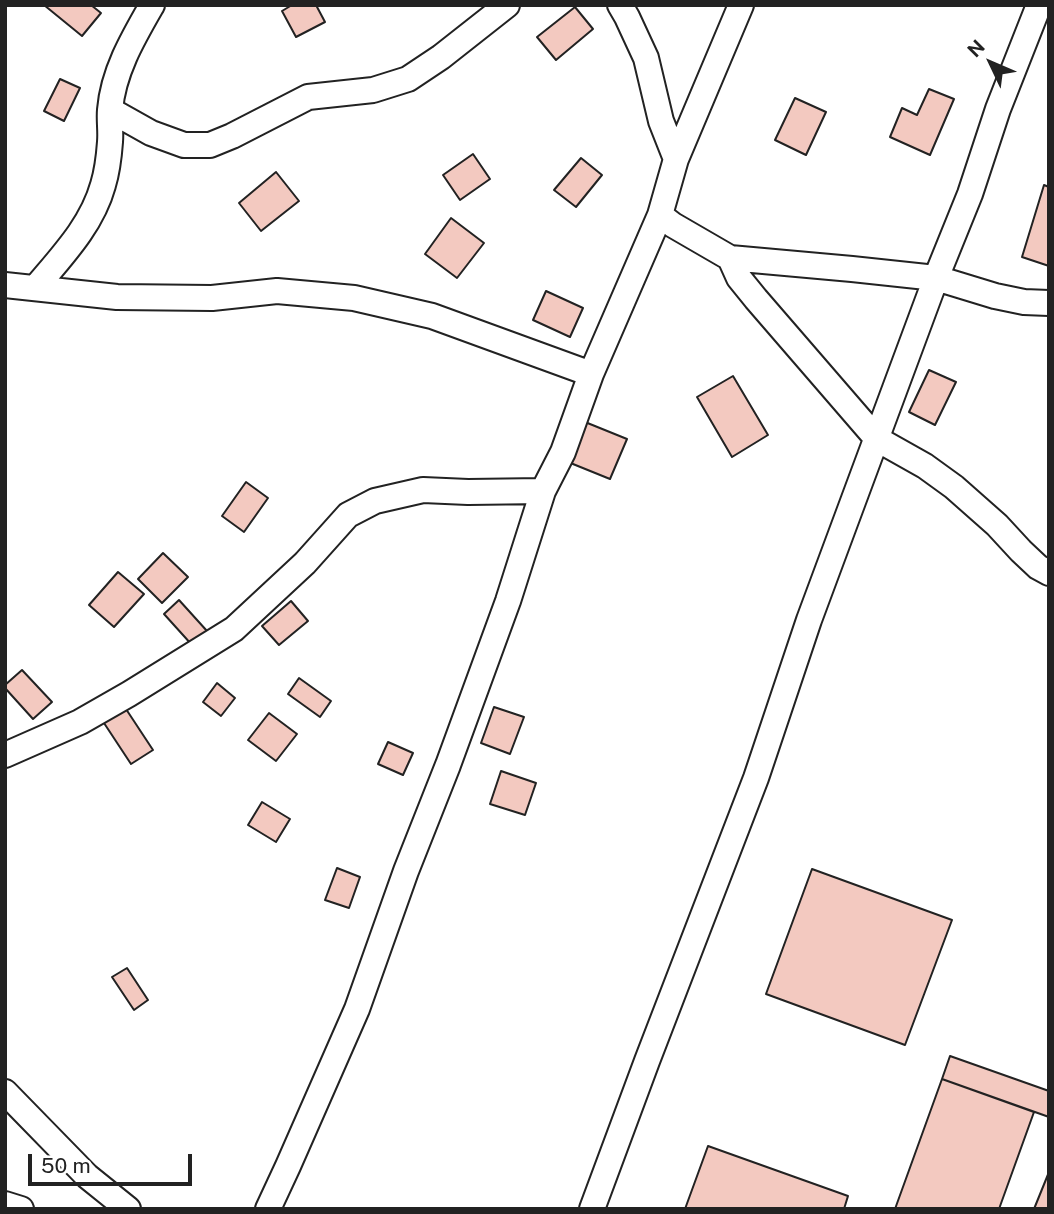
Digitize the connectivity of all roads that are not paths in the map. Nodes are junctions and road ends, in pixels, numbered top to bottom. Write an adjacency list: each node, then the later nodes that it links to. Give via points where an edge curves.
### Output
1 (152, 5): 6 (street, via 129,45)
2 (507, 5): 6 (street, via 408,79 373,90 307,97 210,145 184,145)
3 (620, 5): 7 (street, via 646,58 661,121)
4 (741, 5): 7 (street)
5 (1039, 5): 10 (street)
6 (110, 110): 12 (street, via 104,184 91,217)
7 (676, 159): 8 (street)
8 (660, 215): 9 (street); 14 (street)
9 (730, 258): 10 (street); 15 (street, via 756,299)
10 (936, 278): 13 (street, via 995,296); 15 (street)
11 (5, 285): 12 (street)
12 (36, 288): 14 (street, via 117,297 212,299 277,291 355,298 432,316)
13 (1049, 303)
14 (591, 374): 16 (street, via 563,452)
15 (877, 439): 17 (street, via 954,486); 24 (street, via 756,778)
16 (543, 491): 18 (street, via 423,490 375,500 348,515 234,629 80,722); 23 (street, via 508,601 357,1009)
17 (1049, 573)
18 (5, 755)
19 (5, 1092): 22 (street, via 87,1176)
20 (5, 1204): 21 (street)
21 (21, 1209)
22 (128, 1209)
23 (268, 1209)
24 (592, 1209)

